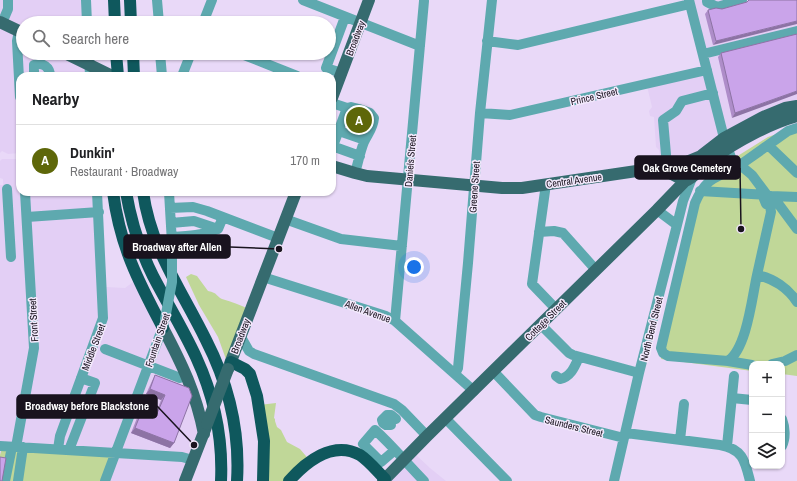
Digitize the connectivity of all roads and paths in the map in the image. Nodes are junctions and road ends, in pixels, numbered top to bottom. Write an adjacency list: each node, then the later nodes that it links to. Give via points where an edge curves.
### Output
1 (8, 0): 21 (street, via 8,9)
2 (86, 0): 15 (street)
3 (114, 0): 16 (highway)
4 (130, 0): 17 (highway)
5 (157, 0): 18 (street)
6 (212, 0): 19 (street)
7 (303, 0): 20 (street)
8 (369, 0): 22 (main road, Broadway)
9 (492, 0): 26 (street, Greene Street)
10 (707, 0): 14 (street, via 717,7)
11 (742, 0): 14 (street)
12 (424, 2): 28 (street, Daniels Street)
13 (690, 2): 26 (street, via 518,44); 29 (street)
14 (727, 2)
15 (87, 16)
16 (115, 16)
17 (131, 16)
18 (158, 16)
19 (206, 16)
20 (345, 17): 22 (street); 25 (street)
21 (1, 22): 23 (main road)
22 (361, 23): 27 (main road, Broadway); 28 (street)
23 (16, 30)
24 (797, 31): 29 (street)
25 (337, 39): 27 (street)
26 (487, 41): 61 (street, Greene Street)
27 (352, 44): 53 (main road, Broadway)
28 (420, 46): 79 (street, Daniels Street)
29 (703, 54): 40 (street)
30 (18, 60): 41 (street)
31 (79, 60): 39 (main road)
32 (115, 60): 45 (highway)
33 (117, 60): 46 (highway)
34 (133, 60): 47 (highway)
35 (161, 60): 48 (street)
36 (188, 60): 49 (street)
37 (256, 60): 50 (street)
38 (329, 60): 51 (street)
39 (89, 65): 44 (main road)
40 (707, 70): 55 (street); 61 (street, Prince Street, via 510,115)
41 (19, 72)
42 (34, 72): 43 (street, via 34,65 38,64 49,68)
43 (50, 72)
44 (105, 72)
45 (111, 72)
46 (118, 72)
47 (134, 72)
48 (162, 72)
49 (184, 72)
50 (287, 72)
51 (325, 72)
52 (336, 73): 53 (street)
53 (342, 73): 54 (main road, Broadway)
54 (336, 86)
55 (712, 93): 67 (street); 73 (street, via 682,101 676,111 663,120)
56 (797, 102): 60 (main road)
57 (336, 104): 59 (street)
58 (797, 106): 60 (main road)
59 (347, 108): 64 (street); 66 (street, via 370,113 374,118 374,124)
60 (785, 108): 67 (main road, via 763,117)
61 (480, 113): 81 (street, Greene Street)
62 (797, 116): 67 (main road)
63 (797, 128): 68 (street, via 788,131)
64 (339, 131): 65 (street); 66 (street)
65 (336, 137)
66 (365, 140): 71 (street)
67 (726, 143): 70 (main road); 72 (street, via 733,163); 78 (main road)
68 (768, 146): 72 (street); 76 (street)
69 (336, 147): 71 (street)
70 (702, 155): 73 (main road, via 684,163); 78 (main road, Cottage Street, via 688,172)
71 (360, 156): 77 (street)
72 (740, 165): 83 (street, via 717,175); 92 (street)
73 (667, 166): 75 (main road)
74 (336, 167): 77 (main road, Central Avenue)
75 (650, 169): 78 (main road, Central Avenue, via 666,171); 80 (main road, Central Avenue)
76 (797, 173)
77 (354, 174): 79 (main road, Central Avenue)
78 (689, 179): 94 (main road, Cottage Street); 101 (street, North Bend Street)
79 (408, 180): 81 (main road, Central Avenue); 107 (street, Daniels Street)
80 (546, 184): 81 (main road, Central Avenue, via 512,188); 104 (street)
81 (474, 186): 128 (street, Greene Street, via 458,368)
82 (8, 190): 96 (street)
83 (700, 191): 92 (street); 121 (street, via 661,348 668,356)
84 (25, 196): 97 (street, Front Street)
85 (97, 196): 95 (street, Middle Street)
86 (114, 196): 115 (highway, via 129,259 143,290)
87 (127, 196): 162 (highway, via 136,232 148,264 193,351 208,388 218,432)
88 (144, 196): 163 (highway, via 157,245 210,349 223,381 234,427)
89 (169, 196): 93 (street, Fountain Street)
90 (294, 196): 99 (main road, Broadway)
91 (797, 197): 92 (street)
92 (771, 199): 103 (street); 110 (street, via 771,212)
93 (170, 208): 98 (street, via 193,207); 100 (street, Fountain Street)
94 (657, 210): 101 (street); 109 (main road, Cottage Street)
95 (99, 212): 97 (street); 131 (street, Middle Street, via 103,318)
96 (9, 213): 97 (street); 108 (street)
97 (27, 214): 148 (street, Front Street, via 34,348)
98 (223, 217): 102 (street); 105 (street)
99 (286, 218): 105 (main road, Broadway); 107 (street, via 341,239)
100 (171, 222): 102 (street, via 194,221); 106 (street, Fountain Street)
101 (677, 226): 127 (street, North Bend Street)
102 (218, 228): 106 (street)
103 (797, 229)
104 (539, 232): 109 (street, via 554,231 563,234); 113 (street, via 532,284)
105 (278, 238): 111 (main road, Broadway)
106 (172, 242): 115 (street, Fountain Street, bridge, via 172,282)
107 (402, 246): 114 (street, Daniels Street)
108 (12, 257)
109 (596, 270): 113 (main road, Cottage Street)
110 (757, 275): 112 (street, via 779,284 789,291); 121 (street, via 743,339)
111 (263, 277): 114 (street, Allen Avenue); 117 (main road, Broadway)
112 (797, 302)
113 (556, 310): 116 (main road, Cottage Street)
114 (395, 321): 128 (street, Allen Avenue)
115 (164, 324): 125 (street, Fountain Street); 142 (main road, via 192,388)
116 (541, 325): 120 (street, via 569,353); 126 (main road, Cottage Street)
117 (241, 337): 124 (main road, Broadway); 139 (street, via 249,351 254,354 394,404)
118 (105, 349): 125 (street)
119 (797, 355): 122 (street)
120 (579, 357): 127 (street); 129 (street, via 566,378 560,379)
121 (728, 361): 123 (street)
122 (782, 361)
123 (749, 364)
124 (229, 365): 142 (main road, Broadway, bridge); 164 (highway, via 245,369 250,374 257,396 264,441)
125 (148, 366): 132 (street); 152 (street, Fountain Street)
126 (494, 372): 133 (main road, Cottage Street); 144 (street, Saunders Street, via 535,415 541,418)
127 (640, 373): 144 (street, North Bend Street)
128 (455, 374): 133 (street, Allen Avenue)
129 (556, 376)
130 (734, 376): 134 (street)
131 (81, 378): 136 (street, Middle Street); 138 (street, via 95,383)
132 (180, 378)
133 (474, 391): 140 (main road, Cottage Street)
134 (732, 398): 135 (street); 147 (street)
135 (749, 400)
136 (72, 402): 138 (street); 149 (street, Middle Street)
137 (684, 404): 145 (street)
138 (86, 407): 150 (street)
139 (404, 412): 141 (street); 143 (street)
140 (445, 418): 143 (main road, Cottage Street); 167 (street)
141 (394, 422)
142 (205, 429): 153 (main road, Broadway)
143 (427, 436): 154 (main road, Cottage Street)
144 (625, 436): 145 (street, Saunders Street); 168 (street, North Bend Street)
145 (680, 440): 147 (street, Saunders Street)
146 (0, 446): 148 (street)
147 (727, 446): 155 (street, via 738,451)
148 (17, 447): 149 (street); 158 (street); 159 (street)
149 (58, 450): 150 (street)
150 (69, 450): 152 (street)
151 (395, 450): 154 (street)
152 (116, 453): 153 (street); 160 (street, Fountain Street)
153 (193, 460): 161 (main road, Broadway)
154 (403, 460): 157 (main road, Cottage Street); 166 (street)
155 (749, 464)
156 (749, 469): 169 (street)
157 (384, 480): 165 (highway, via 362,457 340,450 316,458)
158 (5, 481)
159 (18, 481)
160 (105, 481)
161 (185, 481)
162 (221, 481)
163 (237, 481)
164 (263, 481)
165 (289, 481)
166 (424, 481)
167 (507, 481)
168 (614, 481)
169 (750, 481)

